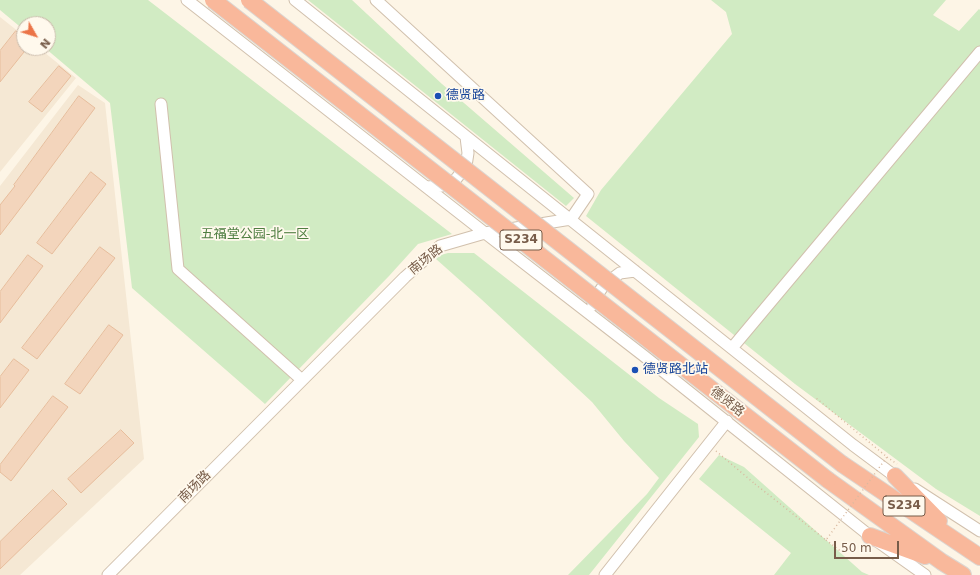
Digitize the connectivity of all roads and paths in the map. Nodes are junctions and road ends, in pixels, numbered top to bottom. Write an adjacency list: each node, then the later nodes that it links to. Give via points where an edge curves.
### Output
1 (187, 0): 9 (street, 德贤路)
2 (213, 0): 26 (highway, 德贤路 / S234, bridge, via 828,480)
3 (249, 0): 23 (highway, 德贤路 / S234, bridge, via 842,464)
4 (295, 0): 8 (street)
5 (376, 0): 10 (street, via 588,194)
6 (980, 52): 14 (street)
7 (161, 104): 15 (street, via 178,269)
8 (466, 137): 9 (street, via 466,166 456,179 442,186); 10 (street)
9 (426, 187): 11 (street, 德贤路)
10 (571, 219): 11 (street, 南场路); 12 (street)
11 (485, 233): 13 (street, 德贤路); 15 (street, 南场路, via 440,246 405,277)
12 (635, 271): 13 (street, via 620,273 604,285 593,301); 14 (street)
13 (594, 317): 16 (street, 德贤路)
14 (732, 348): 18 (street)
15 (302, 380): 27 (street, 南场路)
16 (727, 421): 21 (street, 德贤路); 28 (street)
17 (716, 450): 19 (path)
18 (895, 476): 20 (street); 23 (highway)
19 (755, 484)
20 (980, 531)
21 (870, 536): 26 (highway); 29 (street, 德贤路)
22 (826, 540): 24 (path)
23 (965, 548): 25 (highway, 德贤路)
24 (843, 553)
25 (980, 557)
26 (942, 562): 30 (highway, 德贤路 / S234)
27 (108, 575)
28 (606, 575)
29 (925, 575)
30 (963, 575)

